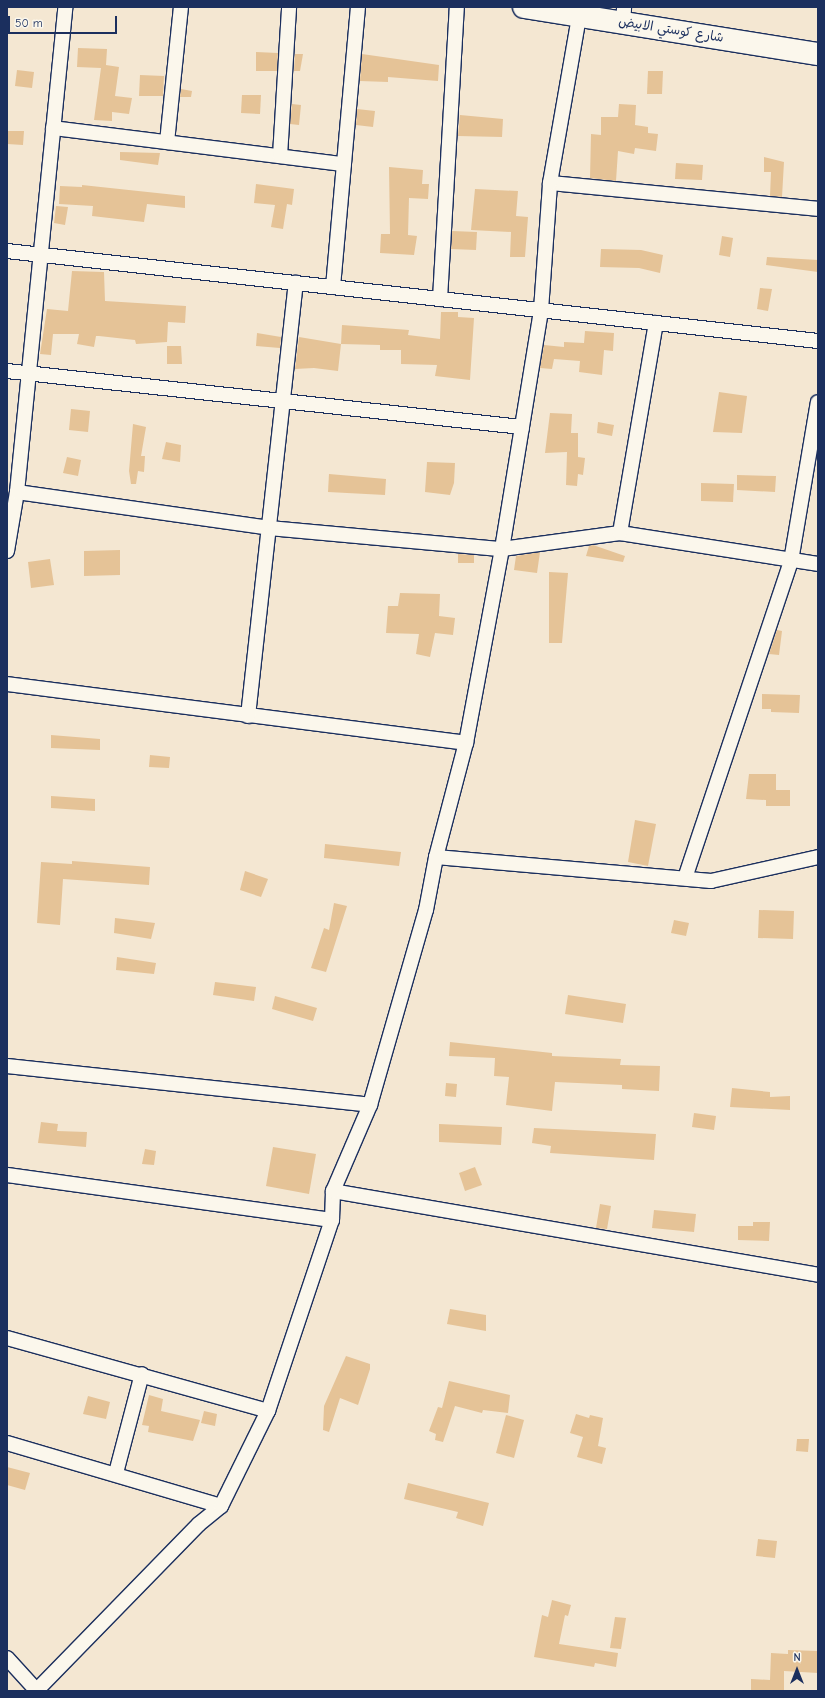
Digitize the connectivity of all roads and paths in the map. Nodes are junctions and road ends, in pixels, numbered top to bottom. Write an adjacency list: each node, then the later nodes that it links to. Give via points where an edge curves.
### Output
1 (65, 7): 10 (street)
2 (181, 7): 11 (street)
3 (289, 7): 12 (street)
4 (358, 7): 13 (street)
5 (457, 7): 20 (street)
6 (524, 7): 8 (highway, شارع كوستي الابيض)
7 (623, 15): 8 (highway, شارع كوستي الابيض); 9 (highway, شارع كوستي الابيض)
8 (579, 16): 14 (street)
9 (818, 54)
10 (53, 128): 11 (street); 17 (street)
11 (167, 142): 12 (street)
12 (280, 156): 13 (street)
13 (344, 164): 19 (street)
14 (550, 183): 15 (street); 21 (street)
15 (818, 209)
16 (7, 251): 17 (street)
17 (40, 255): 18 (street); 25 (street)
18 (296, 283): 19 (street); 26 (street)
19 (333, 287): 20 (street)
20 (440, 299): 21 (street)
21 (541, 310): 22 (street); 28 (street)
22 (656, 323): 23 (street); 31 (street)
23 (818, 341)
24 (7, 371): 25 (street)
25 (29, 373): 26 (street); 29 (street)
26 (283, 401): 28 (street); 30 (street)
27 (818, 402): 34 (street)
28 (522, 427): 32 (street)
29 (17, 492): 30 (street); 33 (street)
30 (269, 528): 32 (street); 37 (street)
31 (620, 533): 32 (street); 34 (street)
32 (502, 548): 38 (street)
33 (7, 551)
34 (791, 561): 35 (street); 41 (street)
35 (818, 564)
36 (7, 684): 37 (street)
37 (248, 716): 38 (street)
38 (466, 743): 39 (street)
39 (436, 857): 41 (street); 43 (street, via 426,910)
40 (818, 857): 41 (street, via 711,881)
41 (685, 878)
42 (7, 1066): 43 (street)
43 (370, 1105): 45 (street)
44 (7, 1174): 46 (street)
45 (333, 1191): 46 (street); 47 (street)
46 (332, 1220): 50 (street)
47 (818, 1274)
48 (7, 1338): 49 (street)
49 (142, 1374): 50 (street); 52 (street)
50 (268, 1411): 53 (street)
51 (7, 1443): 52 (street)
52 (116, 1473): 53 (street)
53 (221, 1506): 55 (street, via 199,1524)
54 (7, 1658): 55 (street)
55 (36, 1691)

